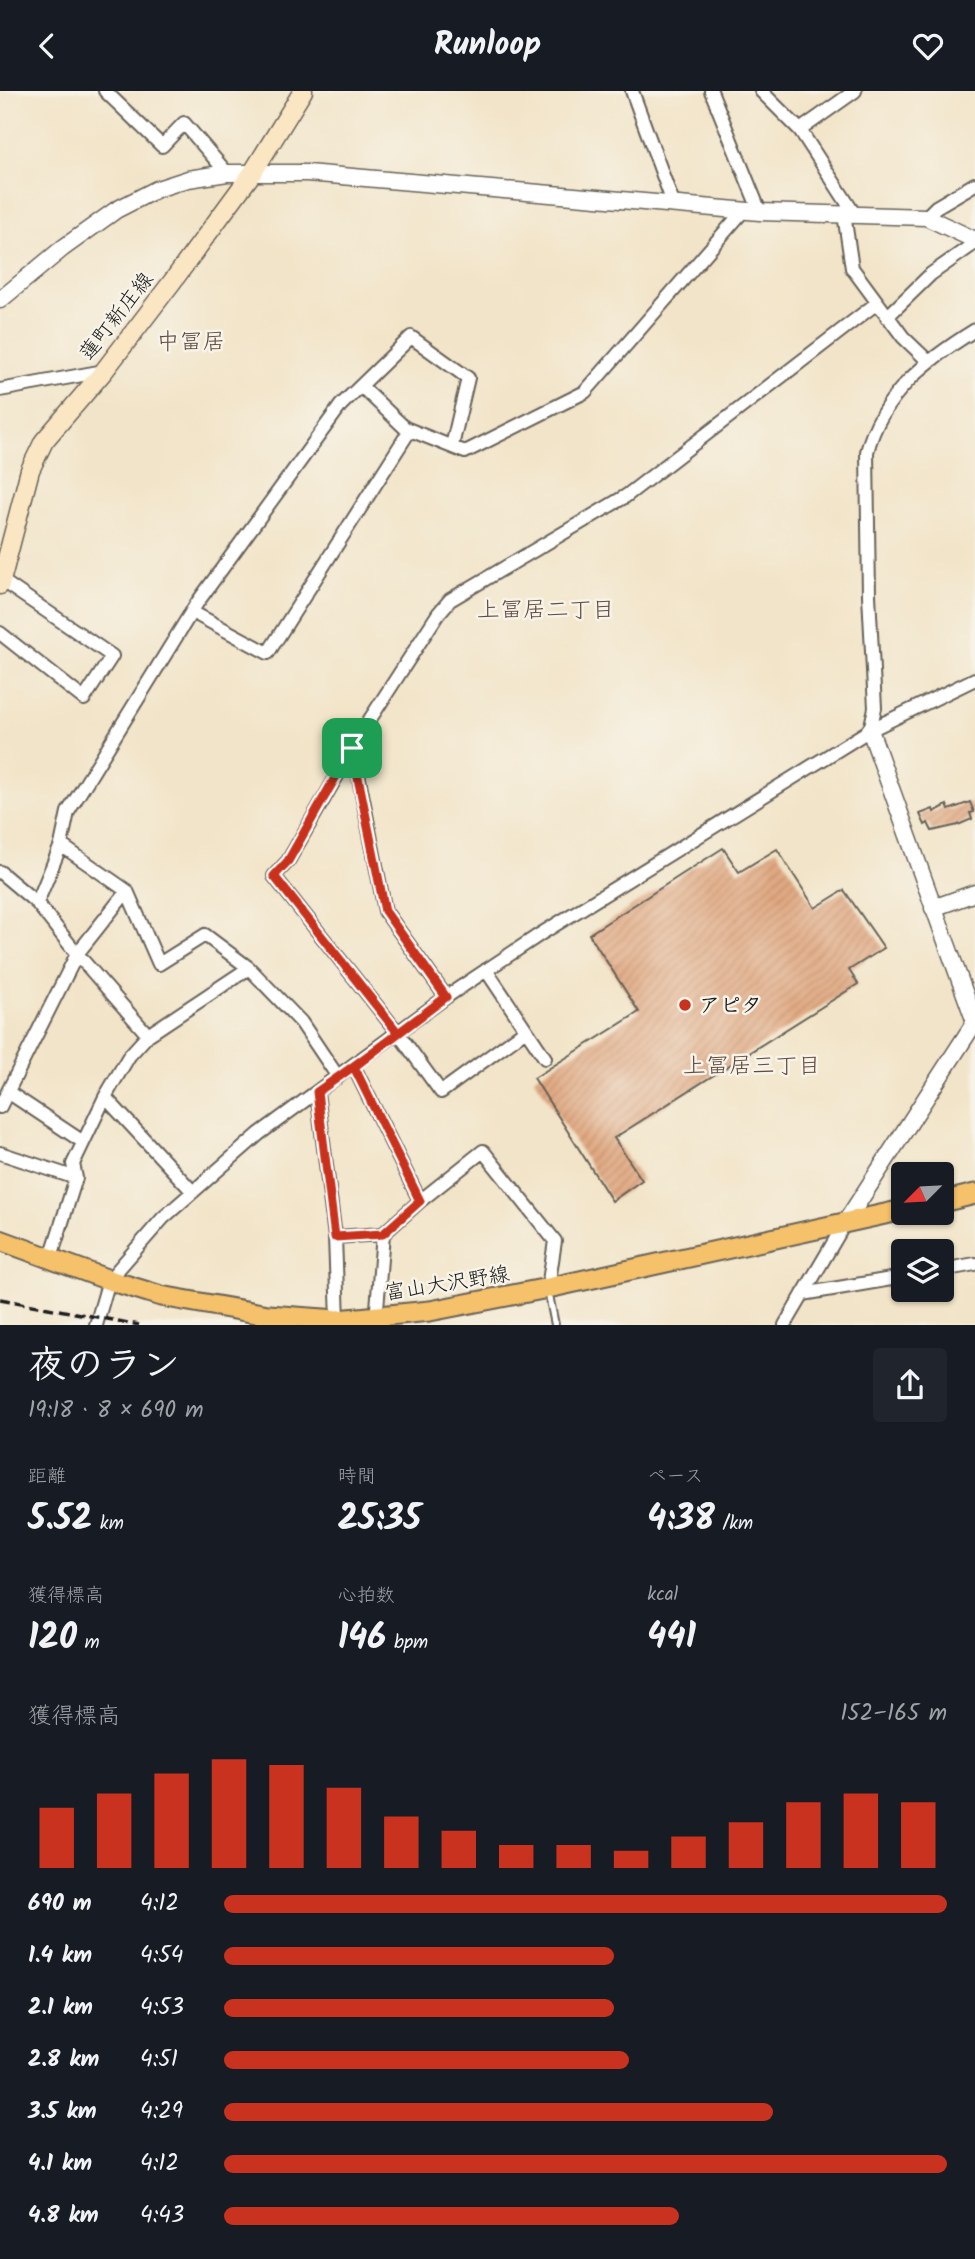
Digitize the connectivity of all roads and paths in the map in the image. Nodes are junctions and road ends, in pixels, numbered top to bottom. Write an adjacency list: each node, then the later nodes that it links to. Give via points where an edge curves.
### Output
1 (105, 91): 9 (street, via 162,146 184,123)
2 (303, 91): 8 (main road, 蓮町新庄線)
3 (632, 91): 11 (street)
4 (710, 91): 12 (street)
5 (761, 91): 7 (street)
6 (855, 91): 7 (street)
7 (800, 130): 13 (street)
8 (253, 172): 9 (street); 11 (street); 21 (main road, 蓮町新庄線)
9 (228, 173): 16 (street, via 157,189 116,210)
10 (975, 184): 14 (street)
11 (673, 203): 12 (street)
12 (752, 211): 13 (street); 25 (street, via 585,392 466,452)
13 (850, 215): 14 (street); 17 (street, via 852,268)
14 (926, 217): 15 (street)
15 (975, 242): 18 (street, via 931,274)
16 (0, 300)
17 (877, 303): 18 (street); 31 (street, via 626,496 450,600)
18 (887, 317): 20 (street)
19 (975, 330): 20 (street)
20 (928, 361): 30 (street, via 893,399 867,451 875,708)
21 (103, 370): 23 (street); 26 (main road, 蓮町新庄線, via 44,442 30,470)
22 (360, 386): 24 (street); 25 (street, via 411,337 468,378); 27 (street, via 341,405)
23 (0, 390)
24 (410, 430): 25 (street); 27 (street, via 268,653)
25 (452, 446)
26 (1, 582): 28 (street, via 112,656 84,699)
27 (192, 612): 32 (street, via 68,812)
28 (0, 633)
29 (975, 679): 30 (street)
30 (870, 730): 37 (street); 40 (street)
31 (352, 748): 41 (street, via 385,911); 44 (street, via 288,861 274,876)
32 (61, 845): 34 (street); 36 (street)
33 (0, 872): 36 (street)
34 (127, 891): 38 (street); 39 (street, via 159,964 205,935)
35 (975, 893): 37 (street)
36 (37, 903): 38 (street)
37 (933, 908): 42 (street)
38 (77, 954): 45 (street); 49 (street)
39 (249, 968): 45 (street); 48 (street, via 301,1022)
40 (486, 970): 41 (street); 43 (street)
41 (446, 997): 44 (street)
42 (975, 1022): 61 (street)
43 (526, 1030): 44 (street, via 441,1092); 46 (street)
44 (398, 1033): 47 (street)
45 (148, 1035): 51 (street, via 129,1056)
46 (545, 1058)
47 (354, 1067): 48 (street); 59 (street)
48 (338, 1077): 50 (street)
49 (8, 1092): 52 (street); 53 (street)
50 (317, 1092): 56 (street); 63 (street)
51 (105, 1097): 53 (street); 56 (street)
52 (0, 1107)
53 (83, 1142): 55 (street, via 73,1164)
54 (0, 1153): 55 (street)
55 (76, 1178): 65 (street)
56 (193, 1192): 69 (street, via 163,1218)
57 (975, 1195): 58 (main road)
58 (954, 1199)
59 (420, 1201): 62 (street); 70 (street, via 483,1151 555,1241)
60 (891, 1213): 61 (main road, 富山大沢野線)
61 (845, 1223): 70 (main road, 富山大沢野線); 71 (street)
62 (383, 1234): 63 (street); 73 (street)
63 (335, 1237): 72 (street)
64 (0, 1240): 65 (main road, 富山大沢野線)
65 (51, 1257): 69 (main road, 富山大沢野線)
66 (975, 1264): 67 (street)
67 (954, 1268)
68 (891, 1279): 71 (street)
69 (109, 1280): 72 (main road, 富山大沢野線, via 161,1296 268,1315); 74 (street)
70 (548, 1288): 73 (main road, 富山大沢野線); 75 (lane)
71 (803, 1294): 76 (street)
72 (338, 1319): 73 (main road, 富山大沢野線)
73 (376, 1321)
74 (96, 1325)
75 (555, 1325)
76 (785, 1325)

